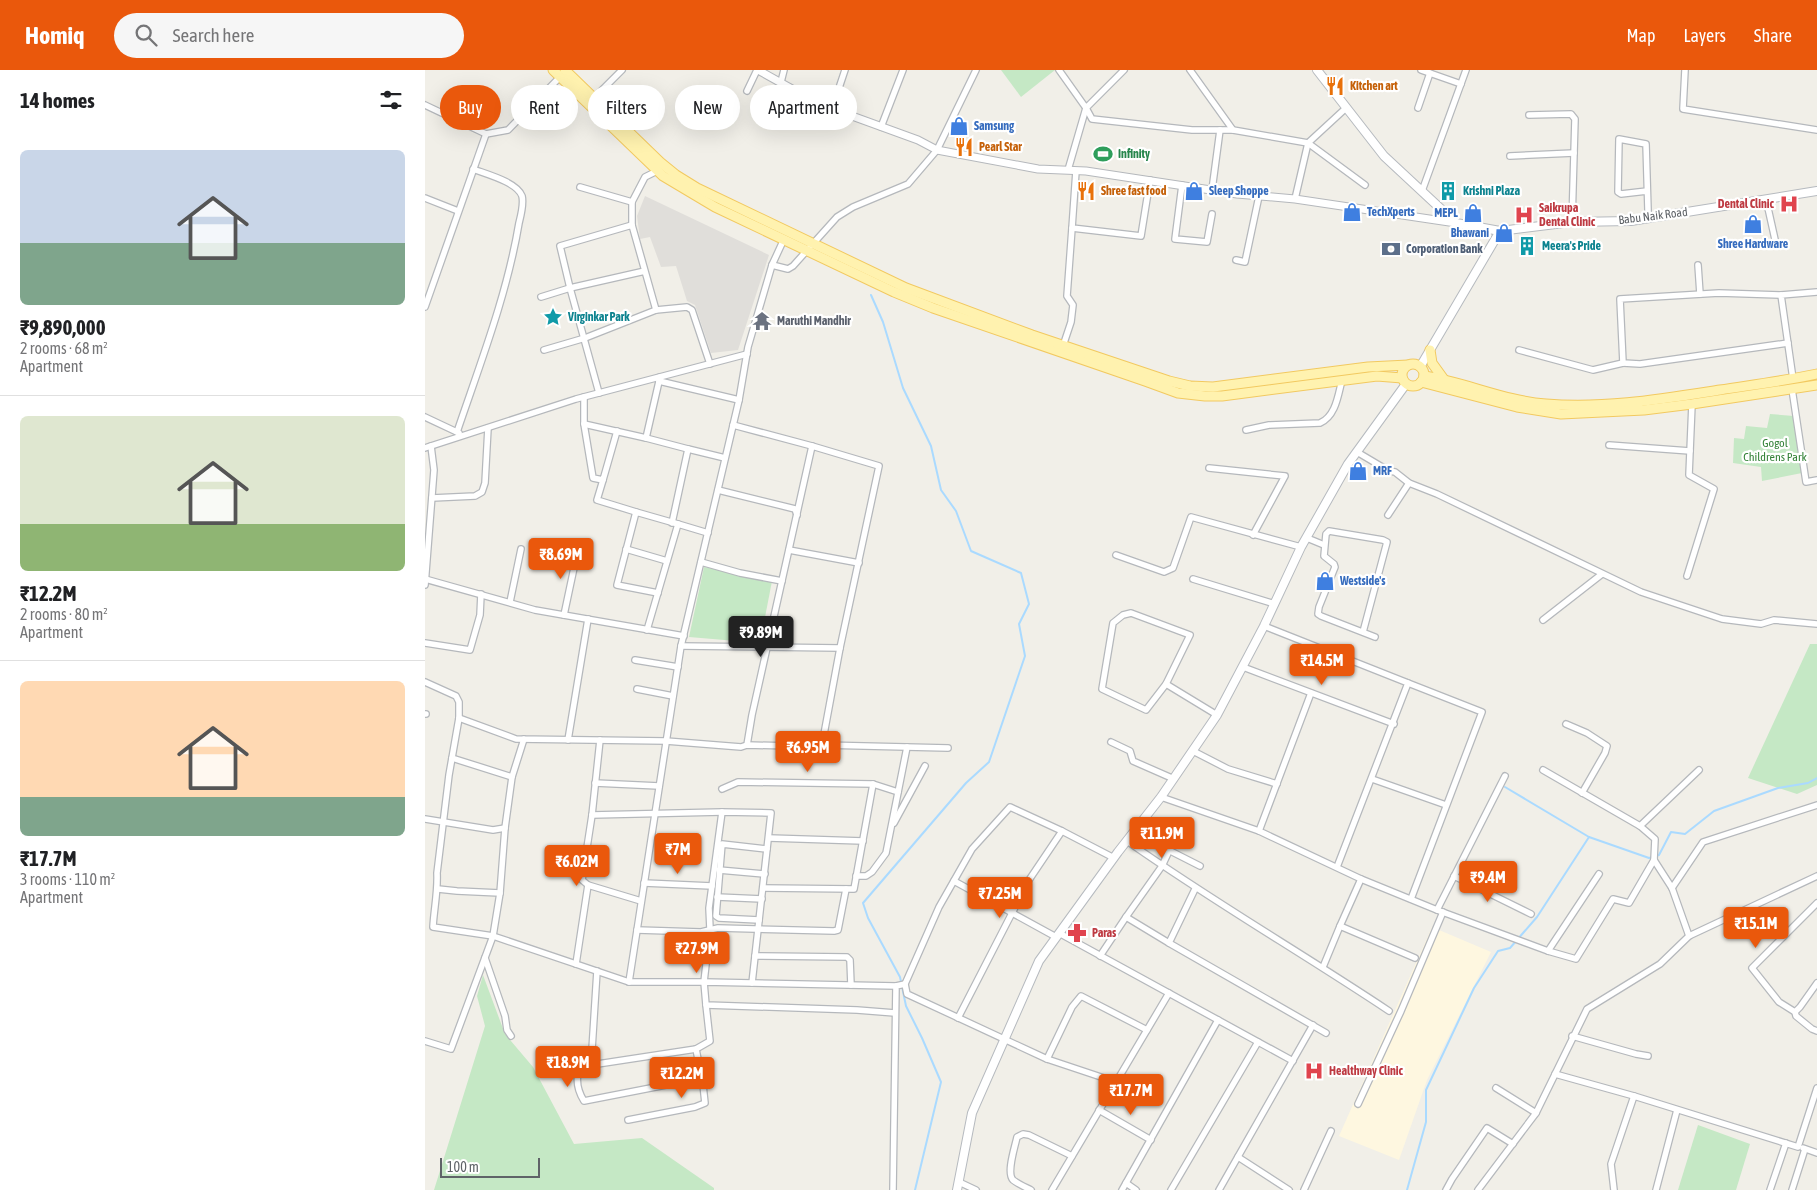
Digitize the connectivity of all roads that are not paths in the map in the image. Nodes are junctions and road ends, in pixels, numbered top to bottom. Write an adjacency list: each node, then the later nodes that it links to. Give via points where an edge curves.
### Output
1 (553, 70): 16 (main road)
2 (622, 70): 19 (street)
3 (758, 70): 17 (street); 22 (street)
4 (785, 70): 17 (street)
5 (845, 70): 21 (street)
6 (903, 70): 30 (street)
7 (976, 70): 37 (street)
8 (1059, 70): 25 (street)
9 (1124, 70): 25 (street)
10 (1190, 70): 33 (street)
11 (1317, 70): 26 (main road)
12 (1421, 70): 15 (street)
13 (1466, 70): 18 (street)
14 (1685, 70): 34 (street, via 1683,109)
15 (1430, 73): 18 (street); 27 (street)
16 (563, 74): 23 (main road); 35 (street, via 508,130); 41 (main road)
17 (781, 82): 20 (street)
18 (1461, 84): 48 (street)
19 (607, 85)
20 (786, 85)
21 (840, 85)
22 (747, 91)
23 (588, 95)
24 (425, 105): 35 (street)
25 (1086, 108): 32 (street, via 1092,119); 42 (street)
26 (1346, 108): 36 (street); 48 (main road, via 1384,156)
27 (1418, 108)
28 (1529, 115): 38 (street, via 1571,114 1575,119)
29 (857, 118): 30 (street)
30 (881, 127): 37 (street)
31 (627, 130): 66 (main road, via 676,175)
32 (1221, 130): 33 (street); 47 (street)
33 (1233, 130): 36 (street)
34 (1817, 130)
35 (486, 134): 40 (street)
36 (1308, 143): 45 (street); 54 (street)
37 (937, 150): 42 (street, via 1038,169); 66 (street, via 908,184 837,217)
38 (1574, 153): 39 (street); 59 (street)
39 (1510, 156)
40 (473, 169): 56 (street); 106 (street, via 507,182 517,189 523,203 503,293)
41 (657, 171): 55 (street, via 645,177); 64 (main road, via 715,207)
42 (1072, 171): 43 (street); 62 (street)
43 (1150, 180): 44 (street); 62 (street, via 1141,236)
44 (1181, 185): 47 (street); 57 (street, via 1175,239 1207,242)
45 (1365, 185)
46 (580, 187): 55 (street)
47 (1212, 190): 51 (street)
48 (1422, 191): 60 (main road)
49 (1647, 191): 49 (street, via 1646,143 1619,139 1618,192); 58 (street)
50 (1817, 191): 53 (main road, Babu Naik Road)
51 (1259, 196): 54 (street); 67 (street, via 1245,262)
52 (425, 198): 56 (street)
53 (1766, 198): 58 (main road, Babu Naik Road); 65 (street)
54 (1295, 199): 60 (street)
55 (632, 202): 61 (street)
56 (459, 211): 76 (street)
57 (1212, 214)
58 (1648, 219): 59 (main road, Babu Naik Road)
59 (1572, 222): 63 (main road, Babu Naik Road)
60 (1456, 223): 63 (main road, Babu Naik Road)
61 (632, 225): 70 (street); 71 (street, via 560,246)
62 (1072, 228): 80 (street, via 1067,296 1073,305)
63 (1500, 231): 82 (main road)
64 (784, 240): 66 (main road); 69 (street)
65 (1776, 244)
66 (811, 247): 69 (street, via 788,269); 80 (main road, via 906,288); 91 (main road, via 893,292 933,308 1178,393 1222,396)
67 (1236, 260)
68 (1698, 265): 73 (street)
69 (773, 266): 84 (street)
70 (645, 271): 71 (street); 77 (street)
71 (570, 288): 75 (street); 78 (street)
72 (1817, 292): 74 (street)
73 (1700, 294): 74 (street); 85 (street, via 1620,299)
74 (1781, 295): 79 (street)
75 (541, 297)
76 (425, 307)
77 (656, 310): 78 (street); 86 (street, via 687,307 692,310)
78 (584, 338): 81 (street); 96 (street)
79 (1787, 343): 85 (street, via 1639,364); 94 (street)
80 (1063, 346): 87 (main road, via 1169,381 1200,387)
81 (544, 350)
82 (1430, 350): 89 (main road); 93 (main road, via 1435,368)
83 (1519, 350): 85 (street, via 1593,370)
84 (747, 354): 86 (street); 98 (street)
85 (1623, 363)
86 (710, 364): 90 (street)
87 (1408, 365): 89 (main road, via 1414,364); 92 (main road, via 1402,371)
88 (1817, 374): 94 (main road)
89 (1422, 375): 92 (main road, via 1416,386); 93 (main road); 99 (main road, via 1517,407 1561,414)
90 (659, 379): 96 (street); 98 (street); 107 (street)
91 (1342, 380): 92 (main road, via 1377,376); 104 (street, via 1334,410 1325,421)
92 (1404, 381): 113 (main road)
93 (1445, 381): 94 (main road, via 1544,404 1585,405)
94 (1792, 384): 95 (main road); 99 (main road); 117 (street, via 1806,482)
95 (1817, 385)
96 (599, 393): 97 (street)
97 (584, 397): 101 (street); 103 (street)
98 (739, 400): 102 (street)
99 (1692, 404): 112 (street)
100 (425, 417): 106 (street)
101 (584, 424): 105 (street); 116 (street, via 593,478)
102 (733, 424): 109 (street); 114 (street)
103 (487, 428): 106 (street); 120 (street, via 482,492 475,496)
104 (1246, 430)
105 (617, 431): 107 (street); 116 (street)
106 (460, 434): 110 (street)
107 (646, 438): 111 (street)
108 (1609, 445): 112 (street)
109 (812, 446): 122 (street); 138 (street, via 879,466)
110 (428, 447): 120 (street, via 434,470)
111 (688, 449): 114 (street); 124 (street)
112 (1690, 451): 140 (street, via 1689,475 1714,489)
113 (1357, 452): 118 (street); 127 (main road)
114 (725, 458): 119 (street)
115 (1209, 468): 126 (street, via 1285,476)
116 (603, 480): 121 (street, via 597,500)
117 (1817, 480)
118 (1409, 483): 123 (street); 139 (street)
119 (718, 490): 122 (street, via 795,509); 125 (street)
120 (432, 498): 128 (street)
121 (636, 512): 124 (street); 133 (street)
122 (797, 515): 134 (street)
123 (1389, 515)
124 (675, 523): 125 (street); 136 (street)
125 (709, 533): 137 (street)
126 (1253, 535): 130 (street); 135 (street, via 1191,518 1173,568 1164,572)
127 (1307, 538): 129 (street); 130 (main road)
128 (427, 545): 142 (street)
129 (1324, 545): 154 (street, via 1324,556 1335,567 1319,614); 154 (street, via 1326,534 1331,531 1387,542)
130 (1301, 548): 147 (main road)
131 (521, 549): 146 (street)
132 (578, 549): 148 (street)
133 (626, 549): 136 (street); 144 (street, via 617,585)
134 (789, 550): 138 (street); 143 (street)
135 (1116, 555)
136 (667, 561): 144 (street)
137 (701, 562): 143 (street); 155 (street)
138 (859, 563): 160 (street)
139 (1602, 574): 150 (street); 151 (street, via 1641,592 1722,619 1761,624 1774,620)
140 (1687, 576)
141 (1193, 579): 147 (street)
142 (425, 581): 145 (street)
143 (782, 581): 159 (street)
144 (658, 593): 153 (street)
145 (481, 594): 146 (street); 157 (street, via 480,615 470,650)
146 (510, 602): 148 (street)
147 (1275, 604): 152 (main road)
148 (563, 615): 149 (street)
149 (588, 619): 153 (street); 175 (street)
150 (1543, 620)
151 (1817, 624)
152 (1265, 626): 163 (main road); 165 (street)
153 (647, 630): 155 (street)
154 (1363, 632): 156 (street)
155 (684, 636): 158 (street)
156 (1375, 636)
157 (425, 643)
158 (681, 646): 159 (street); 162 (street)
159 (768, 647): 160 (street); 179 (street)
160 (840, 648): 180 (street)
161 (635, 660): 162 (street)
162 (678, 667): 169 (street)
163 (1243, 667): 168 (street); 170 (main road)
164 (425, 682): 171 (street, via 456,696)
165 (1408, 683): 172 (street); 200 (street, via 1482,712)
166 (1166, 684): 166 (street, via 1190,635 1131,613 1123,615 1113,623 1102,689 1146,710); 170 (street)
167 (637, 690): 169 (street)
168 (1311, 693): 172 (street); 194 (street)
169 (673, 696): 177 (street)
170 (1217, 715): 183 (main road)
171 (459, 718): 174 (street); 184 (street)
172 (1394, 724): 191 (street)
173 (1566, 724): 198 (street, via 1607,746)
174 (524, 739): 175 (street); 189 (street)
175 (568, 740): 176 (street)
176 (600, 740): 177 (street); 192 (street)
177 (666, 741): 179 (street); 195 (street)
178 (1111, 742): 190 (street, via 1130,751 1133,761)
179 (747, 745): 180 (street)
180 (822, 745): 181 (street)
181 (907, 746): 182 (street); 197 (street)
182 (948, 748)
183 (1193, 751): 190 (main road); 194 (street, via 1229,769)
184 (453, 758): 189 (street); 206 (street)
185 (925, 766): 209 (street)
186 (1543, 770): 198 (street)
187 (1699, 770): 207 (street)
188 (1505, 776): 227 (street)
189 (512, 777): 208 (street)
190 (1174, 779): 199 (main road)
191 (1372, 779): 200 (street); 222 (street)
192 (595, 783): 195 (street); 204 (street)
193 (873, 784): 196 (street, via 738,782); 197 (street); 214 (street)
194 (1277, 784): 211 (street)
195 (659, 786): 203 (street)
196 (722, 789)
197 (898, 792): 209 (street)
198 (1582, 793): 207 (street)
199 (1161, 796): 211 (street); 212 (main road)
200 (1446, 805): 242 (street)
201 (1817, 805): 236 (street, via 1703,842)
202 (722, 812): 203 (street); 213 (street, via 771,813); 233 (street)
203 (655, 814): 204 (street); 231 (street)
204 (592, 815): 232 (street, via 582,880)
205 (425, 819): 206 (street)
206 (443, 821): 208 (street, via 493,830); 237 (street)
207 (1640, 826): 219 (street, via 1655,839)
208 (505, 828): 239 (street)
209 (891, 828): 226 (street, via 886,853 878,865 866,876)
210 (1063, 831): 218 (street); 230 (street, via 1010,806 972,849); 246 (street)
211 (1259, 831): 222 (street)
212 (1133, 832): 215 (main road); 217 (street)
213 (769, 838): 214 (street); 216 (street)
214 (863, 841): 226 (street)
215 (1127, 841): 218 (main road); 220 (street)
216 (767, 848): 223 (street, via 722,844); 224 (street)
217 (1169, 851): 220 (street); 221 (street)
218 (1113, 858): 254 (main road)
219 (1654, 860): 236 (street); 258 (street, via 1629,903 1613,899 1576,959)
220 (1162, 866): 235 (street); 248 (street)
221 (1200, 866)
222 (1337, 867): 229 (street)
223 (719, 870): 224 (street); 240 (street)
224 (765, 874): 234 (street)
225 (1599, 874): 258 (street)
226 (856, 876): 238 (street, via 854,889)
227 (1454, 876): 245 (street); 247 (street)
228 (1817, 876): 256 (street)
229 (1361, 879): 242 (street); 250 (street)
230 (954, 881): 246 (street); 269 (street)
231 (644, 883): 233 (street); 243 (street)
232 (588, 885): 243 (street); 263 (street)
233 (712, 886): 251 (street)
234 (763, 888): 238 (street); 241 (street)
235 (1195, 888): 257 (street); 264 (street)
236 (1672, 888): 256 (street)
237 (438, 889): 239 (street); 255 (street, via 433,927)
238 (847, 889): 252 (street, via 839,930)
239 (500, 893): 255 (street)
240 (717, 897): 241 (street); 249 (street, via 716,916 719,918)
241 (762, 899): 249 (street)
242 (1411, 899): 245 (street)
243 (641, 901): 253 (street)
244 (1817, 904): 276 (street, via 1751,968 1779,1002)
245 (1440, 911): 258 (street); 300 (street, via 1401,1011)
246 (1011, 913): 254 (street); 278 (street)
247 (1531, 914)
248 (1126, 917): 257 (street); 260 (street)
249 (759, 920): 252 (street)
250 (1340, 926): 262 (street); 264 (street)
251 (710, 929): 252 (street); 253 (street, via 701,932); 267 (street)
252 (758, 929): 259 (street)
253 (637, 930): 266 (street)
254 (1057, 935): 260 (street); 286 (main road, via 1039,961)
255 (493, 936): 261 (street); 263 (street)
256 (1689, 936): 285 (street, via 1660,964 1587,1009)
257 (1169, 943): 280 (street)
258 (1548, 951)
259 (755, 956): 268 (street); 271 (street, via 847,957 851,964)
260 (1101, 956): 273 (street)
261 (485, 958): 284 (street); 287 (street, via 451,1049)
262 (1415, 958)
263 (576, 964): 265 (street)
264 (1323, 967): 275 (street)
265 (597, 971): 266 (street); 293 (street)
266 (629, 982): 267 (street)
267 (704, 982): 268 (street); 274 (street)
268 (752, 983): 271 (street)
269 (905, 984): 272 (street); 278 (street, via 907,994)
270 (1817, 984): 276 (street)
271 (851, 985): 272 (street)
272 (896, 986): 277 (street)
273 (1169, 993): 279 (street); 281 (street)
274 (706, 1005): 277 (street); 289 (street, via 710,1041)
275 (1389, 1012)
276 (1795, 1012): 282 (street, via 1812,1030)
277 (895, 1013): 316 (street)
278 (957, 1018): 286 (street)
279 (1218, 1020): 288 (street); 306 (street)
280 (1313, 1025): 283 (street); 292 (street)
281 (1147, 1030): 291 (street, via 1081,996 1072,1007); 296 (street)
282 (1817, 1031)
283 (1326, 1033)
284 (511, 1036)
285 (1572, 1036): 290 (street); 294 (street)
286 (1004, 1040): 291 (street); 315 (main road, via 972,1113)
287 (425, 1041)
288 (1258, 1042): 292 (street); 322 (street)
289 (696, 1049): 293 (street); 295 (street)
290 (1648, 1056)
291 (1047, 1060): 296 (street)
292 (1293, 1061): 313 (street)
293 (591, 1065): 295 (street, via 578,1073 577,1078 584,1101)
294 (1555, 1074): 299 (street); 303 (street)
295 (702, 1078): 304 (street, via 705,1103)
296 (1116, 1082): 301 (street)
297 (1496, 1088): 303 (street)
298 (1817, 1088): 309 (street)
299 (1634, 1096): 302 (street); 328 (street, via 1611,1164)
300 (1358, 1104)
301 (1099, 1110): 306 (street); 312 (street)
302 (1677, 1110): 307 (street); 329 (street)
303 (1537, 1113): 308 (street)
304 (628, 1120)
305 (1331, 1131): 325 (street)
306 (1151, 1140): 314 (street)
307 (1786, 1143): 309 (street); 330 (street)
308 (1513, 1144): 326 (street, via 1487,1128); 327 (street)
309 (1798, 1147): 310 (street)
310 (1805, 1149): 311 (street); 331 (street)
311 (1817, 1152)
312 (1072, 1156): 318 (street, via 1029,1135 1017,1138 1010,1176); 319 (street)
313 (1238, 1157): 323 (street); 324 (street)
314 (1126, 1184): 320 (street); 321 (street)
315 (958, 1186): 317 (street)
316 (893, 1190)
317 (976, 1190)
318 (1031, 1190)
319 (1052, 1190)
320 (1122, 1190)
321 (1136, 1190)
322 (1171, 1190)
323 (1219, 1190)
324 (1289, 1190)
325 (1304, 1190)
326 (1446, 1190)
327 (1479, 1190)
328 (1614, 1190)
329 (1656, 1190)
330 (1770, 1190)
331 (1792, 1190)

